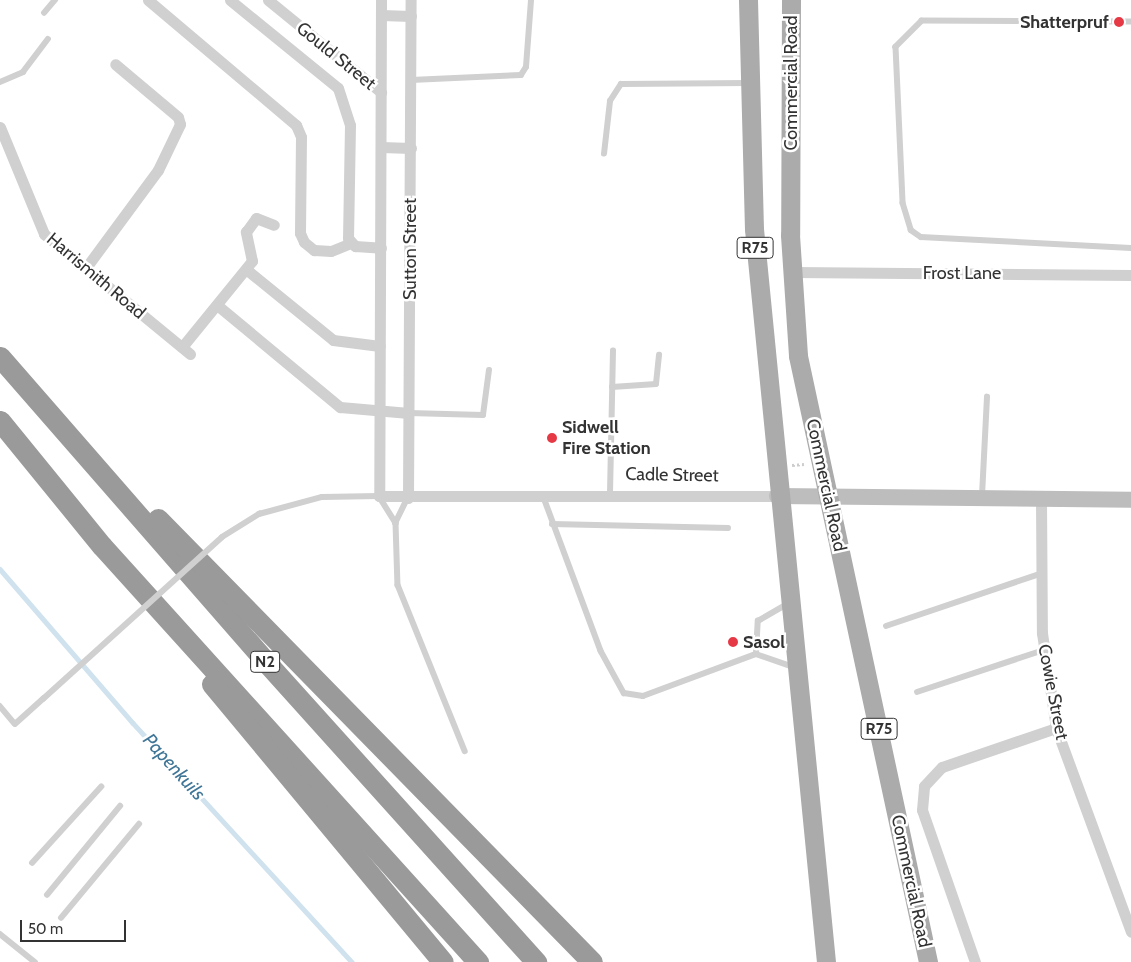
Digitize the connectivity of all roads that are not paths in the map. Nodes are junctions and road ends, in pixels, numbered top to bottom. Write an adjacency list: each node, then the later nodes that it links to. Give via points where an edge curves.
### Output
1 (55, 0): 10 (lane)
2 (148, 0): 25 (street, via 296,126 301,137 300,233 304,242 314,250 331,251)
3 (230, 0): 25 (street, via 342,95 350,125 347,215)
4 (268, 0): 19 (street, Gould Street)
5 (381, 0): 11 (street, Sutton Street)
6 (411, 0): 12 (street, Sutton Street)
7 (531, 0): 16 (lane, via 526,67 521,75)
8 (748, 0): 18 (main road, R75)
9 (791, 0): 30 (main road, Commercial Road / R75)
10 (44, 13)
11 (381, 15): 12 (street); 19 (street, Sutton Street)
12 (411, 16): 16 (street, Sutton Street)
13 (1131, 22): 27 (lane, via 922,21 896,47 903,203 911,230 920,237)
14 (48, 39): 17 (lane, via 22,72)
15 (115, 64): 28 (street, via 178,116 180,124 158,170)
16 (411, 80): 22 (street, Sutton Street)
17 (0, 82)
18 (750, 83): 23 (lane, via 621,84 610,101); 47 (main road, R75, via 754,229)
19 (381, 92): 21 (street, Sutton Street)
20 (0, 127): 28 (street, Harrismith Road, via 40,227)
21 (381, 147): 22 (street); 26 (street, Sutton Street)
22 (410, 148): 42 (street, Sutton Street)
23 (604, 154)
24 (274, 225): 29 (street, via 259,217 249,227 246,236 253,256)
25 (351, 243): 26 (street)
26 (380, 248): 33 (street, Sutton Street)
27 (1131, 248)
28 (86, 269): 32 (street, Harrismith Road, via 186,350)
29 (247, 270): 32 (street); 33 (street, via 333,340)
30 (793, 272): 31 (street, Frost Lane); 48 (main road, Commercial Road / R75, via 798,356)
31 (1131, 275)
32 (217, 305): 41 (street, via 340,407)
33 (380, 346): 41 (street, Sutton Street)
34 (613, 351): 38 (lane)
35 (659, 355): 38 (lane, via 656,384)
36 (0, 357): 40 (highway, N2)
37 (489, 370): 42 (lane, via 483,415)
38 (612, 387): 45 (lane)
39 (987, 396): 50 (lane)
40 (37, 399): 78 (highway, N2, via 266,662); 79 (highway)
41 (380, 412): 42 (street); 46 (street, Sutton Street)
42 (409, 413): 49 (street, Sutton Street)
43 (0, 421): 56 (highway, N2)
44 (542, 493): 45 (street, Cadle Street); 49 (street, Cadle Street); 54 (lane)
45 (610, 494): 47 (street, Cadle Street)
46 (379, 496): 49 (street, Cadle Street); 53 (lane); 64 (lane, Cadle Street, bridge, via 303,499 260,514 222,538 16,724)
47 (777, 496): 48 (street, Cadle Street); 58 (main road, R75)
48 (829, 497): 50 (street, Cadle Street); 81 (main road, Commercial Road / R75)
49 (408, 498): 53 (lane)
50 (981, 500): 52 (street, Cadle Street)
51 (1131, 500): 52 (street, Cadle Street)
52 (1040, 501): 57 (street, Cowie Street)
53 (396, 522): 66 (lane, via 393,556 407,618)
54 (552, 524): 55 (lane); 61 (lane, via 601,651 624,693 643,696)
55 (728, 528)
56 (102, 546): 76 (highway); 77 (highway, N2)
57 (1040, 574): 59 (lane); 60 (street, Cowie Street)
58 (792, 602): 61 (lane, via 760,617); 62 (main road, R75)
59 (886, 626)
60 (1044, 650): 63 (lane); 65 (street, Cowie Street)
61 (756, 654): 62 (lane)
62 (796, 668): 80 (main road, R75)
63 (917, 692)
64 (0, 706)
65 (1056, 728): 73 (street, Cowie Street); 82 (street, Commercial Road, via 942,767 924,786 922,810)
66 (465, 751)
67 (101, 788): 70 (lane)
68 (120, 806): 71 (lane)
69 (139, 824): 72 (lane)
70 (32, 863)
71 (47, 895)
72 (61, 918)
73 (1131, 932)
74 (0, 934): 75 (lane)
75 (35, 962)
76 (443, 962)
77 (478, 962)
78 (536, 962)
79 (592, 962)
80 (826, 962)
81 (928, 962)
82 (974, 962)

